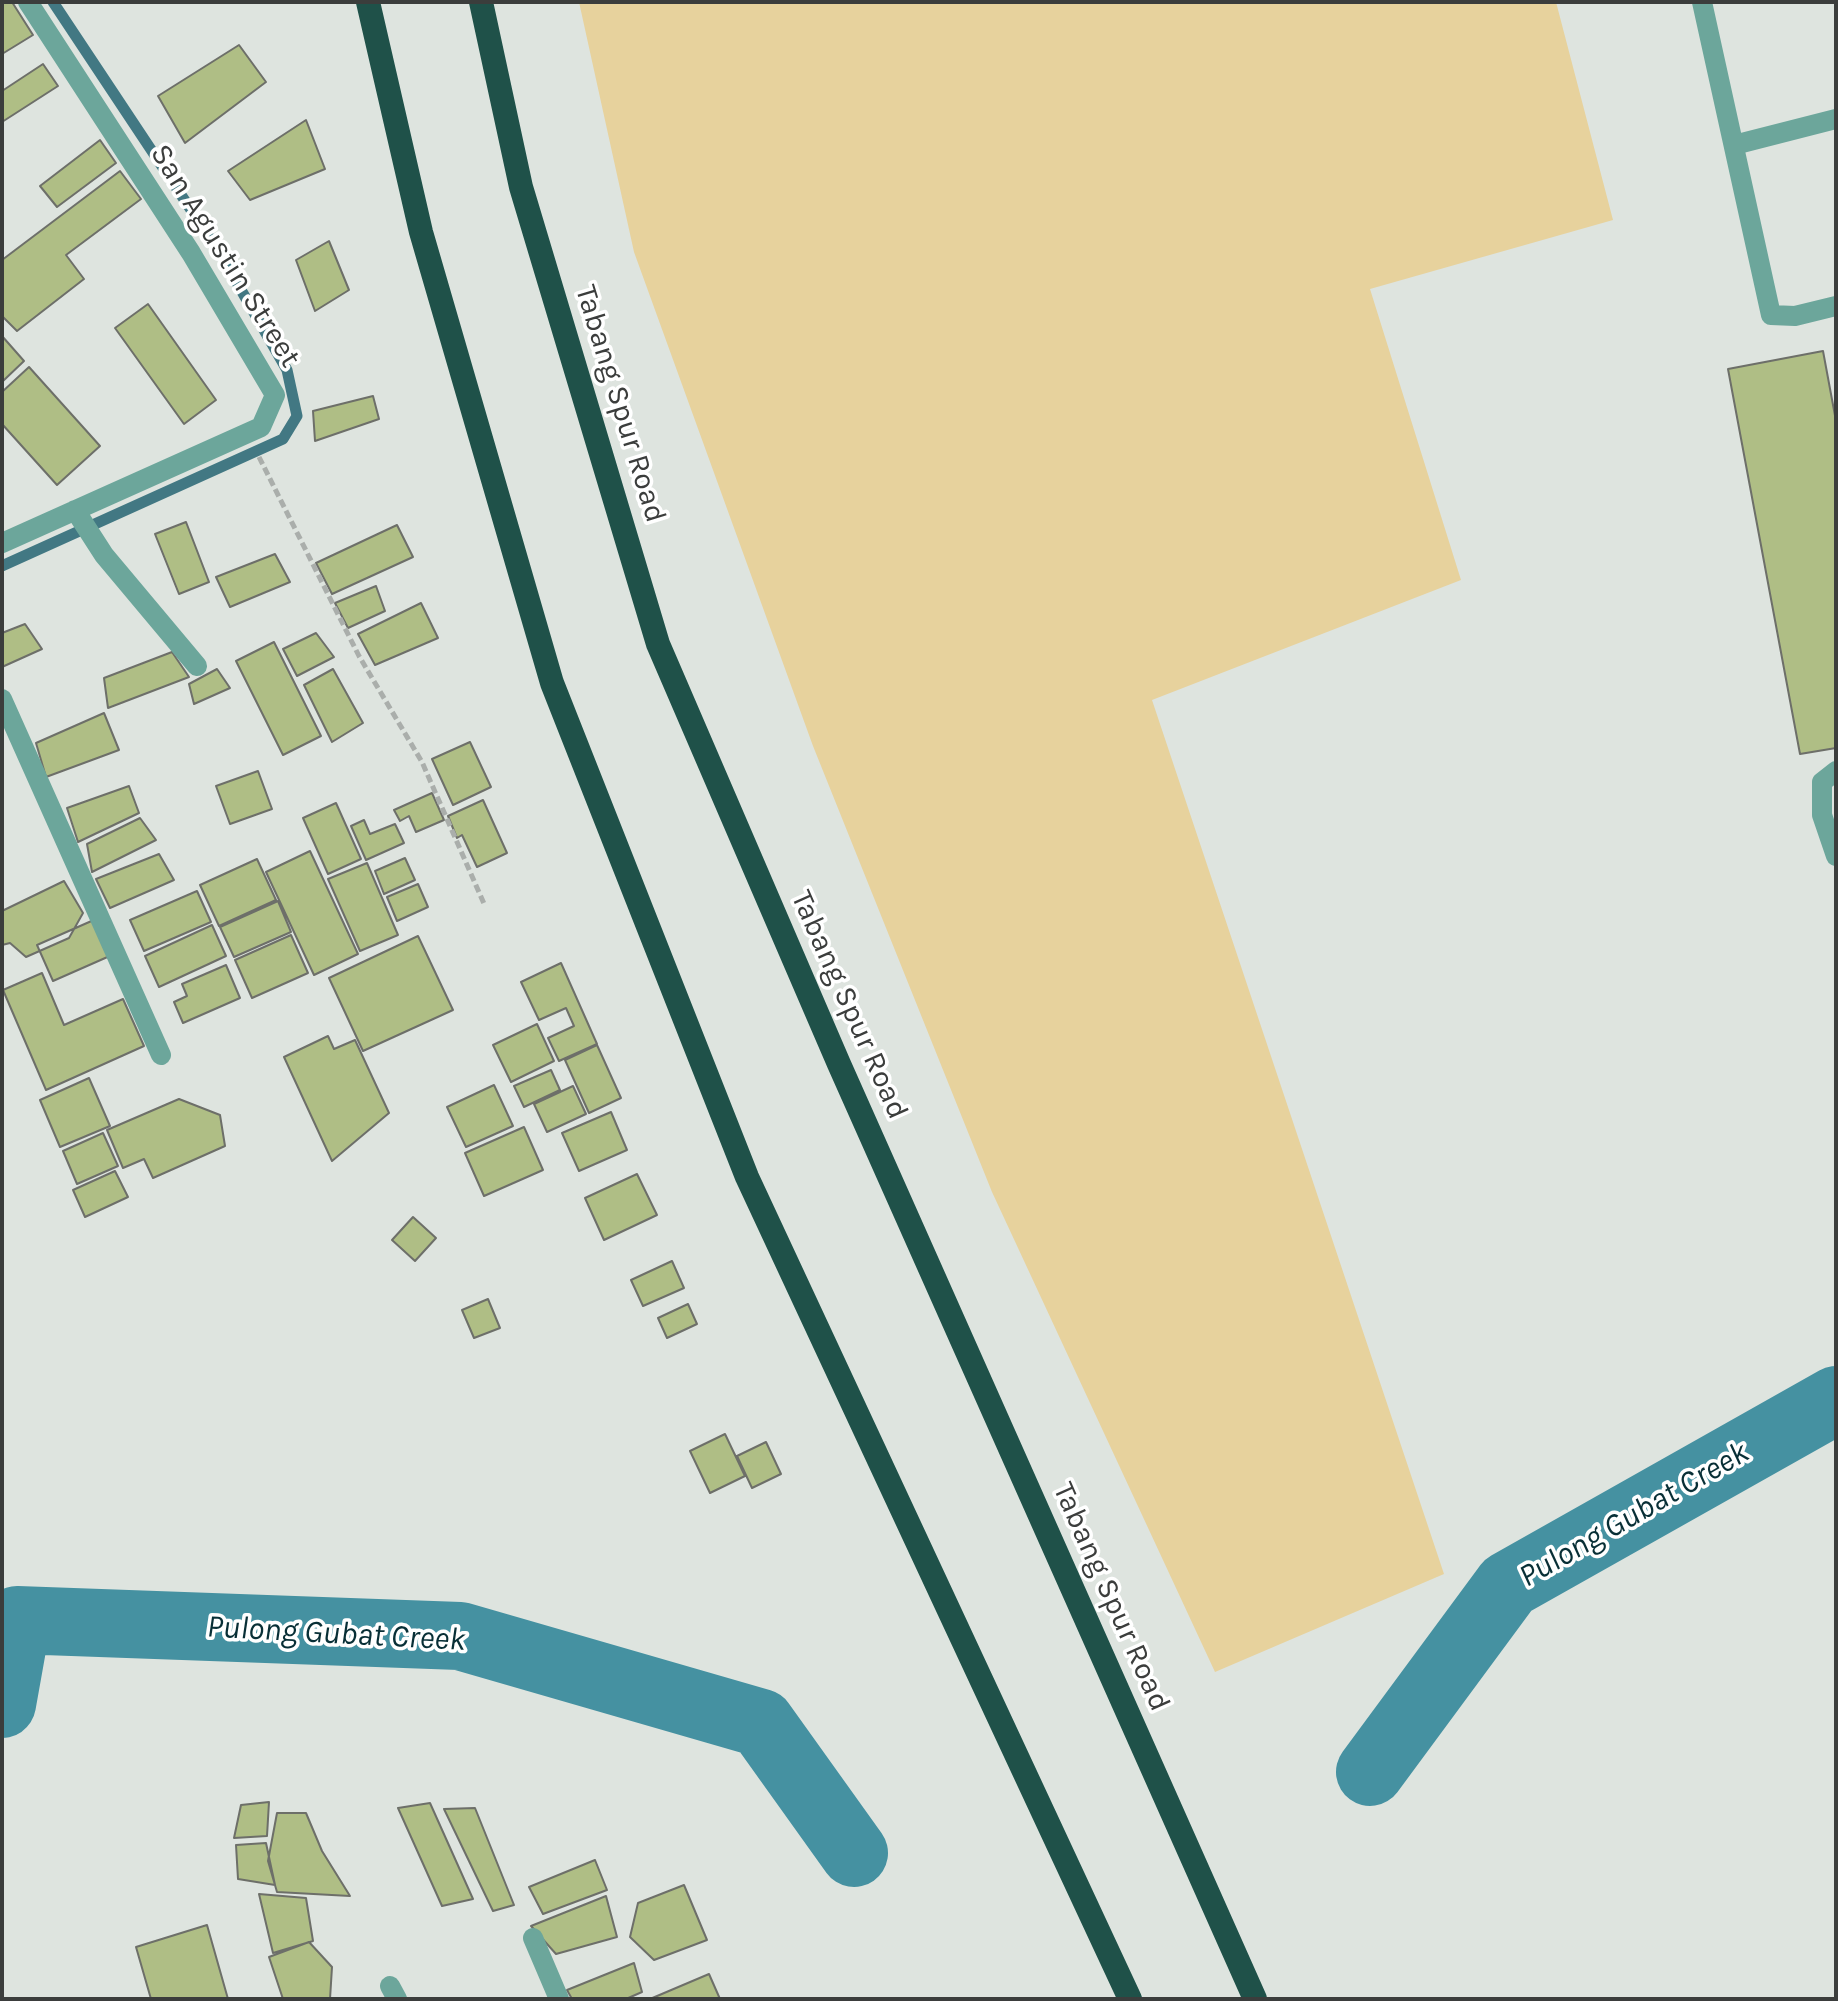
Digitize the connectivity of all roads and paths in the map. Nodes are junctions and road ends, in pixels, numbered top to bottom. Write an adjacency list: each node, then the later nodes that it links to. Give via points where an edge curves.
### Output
1 (28, 2): 9 (street, San Agustin Street, via 191,253 275,395 261,427)
2 (368, 2): 19 (highway, via 421,232 552,683 747,1177)
3 (481, 2): 20 (highway, Tabang Spur Road, via 521,187 658,644)
4 (1702, 2): 6 (street)
5 (1836, 119): 6 (street)
6 (1734, 145): 7 (street, via 1771,315 1795,316)
7 (1836, 306)
8 (262, 461): 15 (path, via 307,558 422,762)
9 (75, 510): 10 (street, San Agustin Street); 11 (street, via 104,555)
10 (2, 543)
11 (197, 666)
12 (2, 699): 16 (street)
13 (1836, 771): 14 (street, via 1822,782 1822,815)
14 (1836, 856)
15 (485, 906)
16 (161, 1055)
17 (533, 1938): 18 (street)
18 (559, 1999)
19 (1130, 1999)
20 (1255, 1999)

